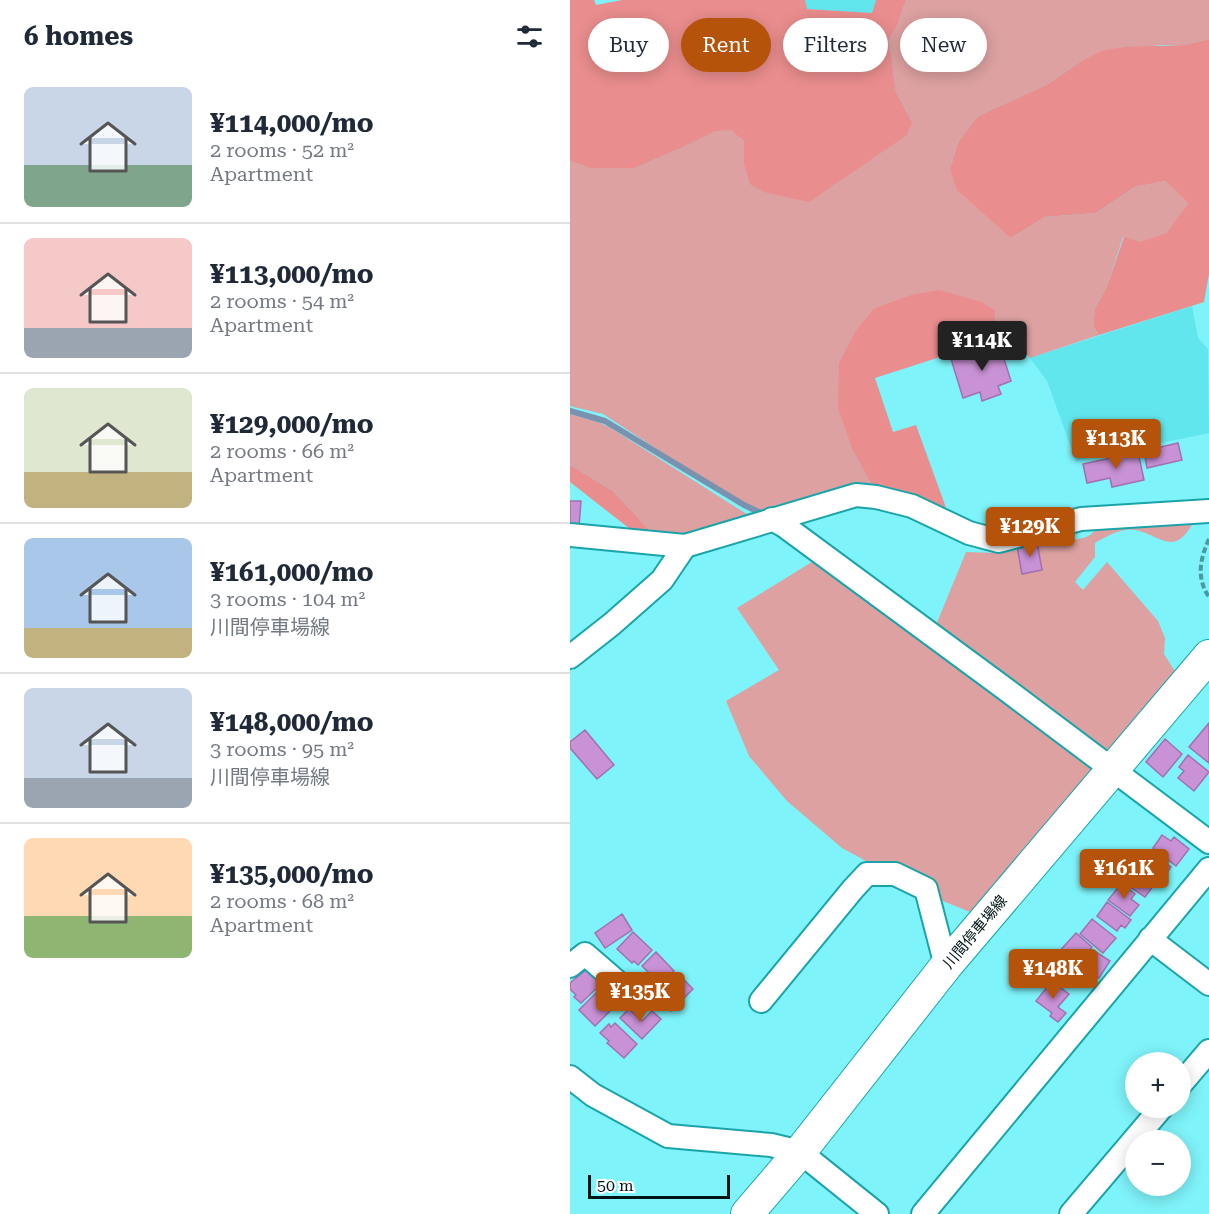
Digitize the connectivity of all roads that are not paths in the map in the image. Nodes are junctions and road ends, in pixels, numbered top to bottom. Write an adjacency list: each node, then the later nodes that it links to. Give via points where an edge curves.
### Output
1 (1209, 511): 2 (street, via 1081,519 999,541 969,533 912,506 856,495)
2 (772, 519): 4 (street); 7 (street)
3 (570, 535): 4 (street)
4 (685, 546): 6 (street, via 662,580)
5 (1209, 656): 7 (main road, 川間停車場線)
6 (570, 657)
7 (1114, 770): 8 (street); 12 (main road, 川間停車場線)
8 (1209, 842)
9 (1209, 869): 10 (street)
10 (1150, 939): 13 (street); 23 (street)
11 (570, 966): 14 (street, via 585,954)
12 (946, 966): 15 (street, via 926,889 896,874 867,874); 20 (main road, 川間停車場線)
13 (1209, 984)
14 (630, 993)
15 (760, 1001)
16 (1209, 1051): 17 (street)
17 (1191, 1072)
18 (570, 1077): 20 (street, via 593,1095 668,1136 771,1145)
19 (1153, 1118): 24 (street)
20 (800, 1152): 21 (main road, 川間停車場線); 22 (street)
21 (747, 1214)
22 (877, 1214)
23 (923, 1214)
24 (1071, 1214)

